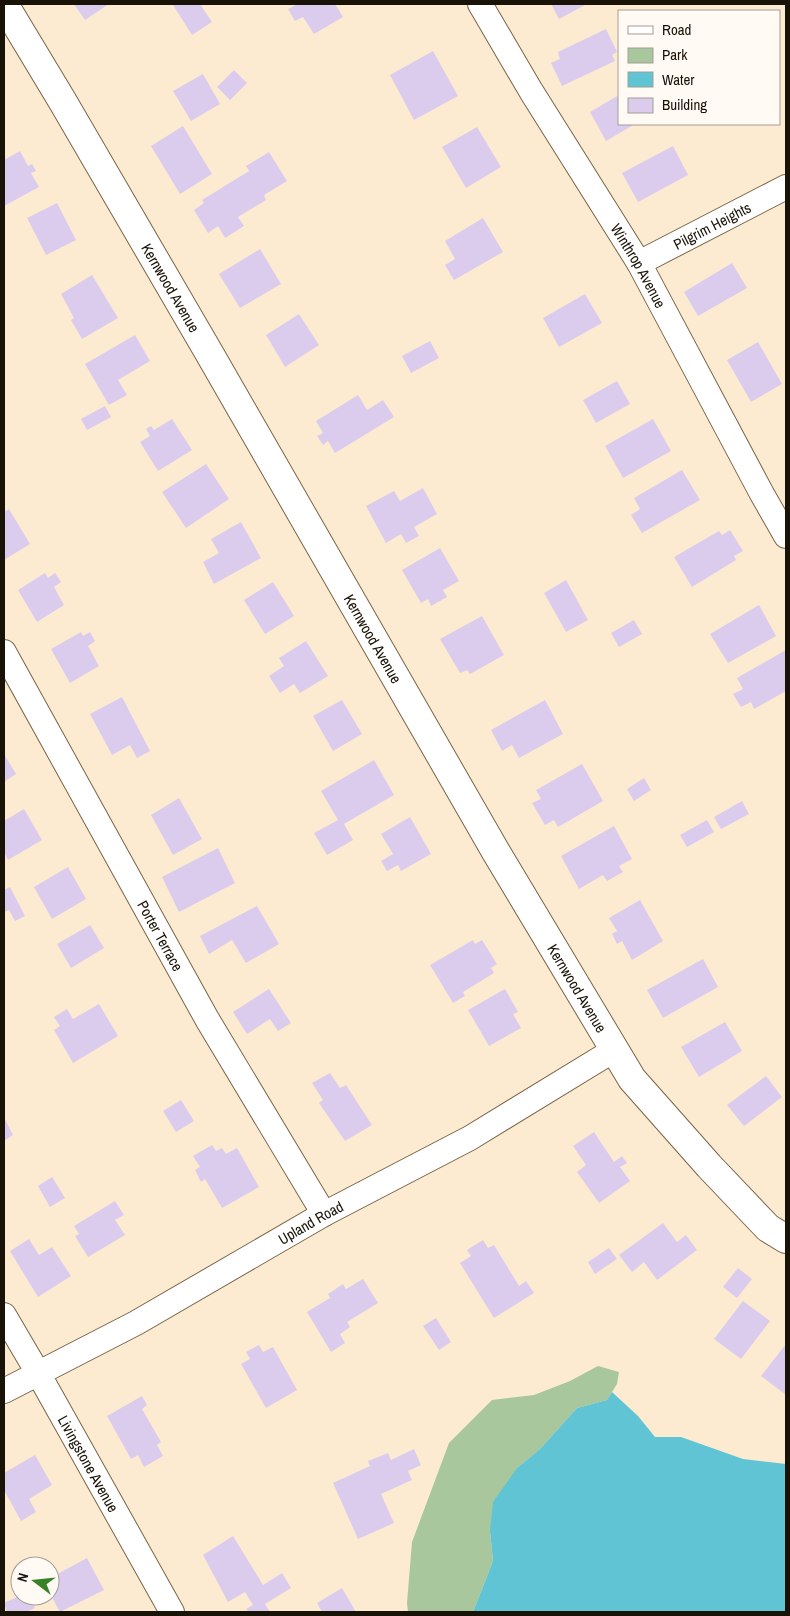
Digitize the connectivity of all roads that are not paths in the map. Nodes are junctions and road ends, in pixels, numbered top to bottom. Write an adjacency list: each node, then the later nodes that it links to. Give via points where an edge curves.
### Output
1 (4, 4): 7 (main road, Kernwood Avenue)
2 (480, 4): 4 (street, Winthrop Avenue)
3 (786, 187): 4 (street, Pilgrim Heights)
4 (639, 263): 5 (street, Winthrop Avenue)
5 (786, 536)
6 (4, 652): 8 (street, Porter Terrace, via 207,1019)
7 (614, 1050): 8 (street, Upland Road, via 470,1138); 9 (main road, Kernwood Avenue, via 632,1079 709,1166 768,1228)
8 (324, 1214): 11 (street, Upland Road, via 136,1323)
9 (786, 1239)
10 (4, 1315): 11 (street, Livingstone Avenue)
11 (38, 1373): 12 (street, Upland Road); 13 (street, Livingstone Avenue)
12 (4, 1391)
13 (172, 1612)

